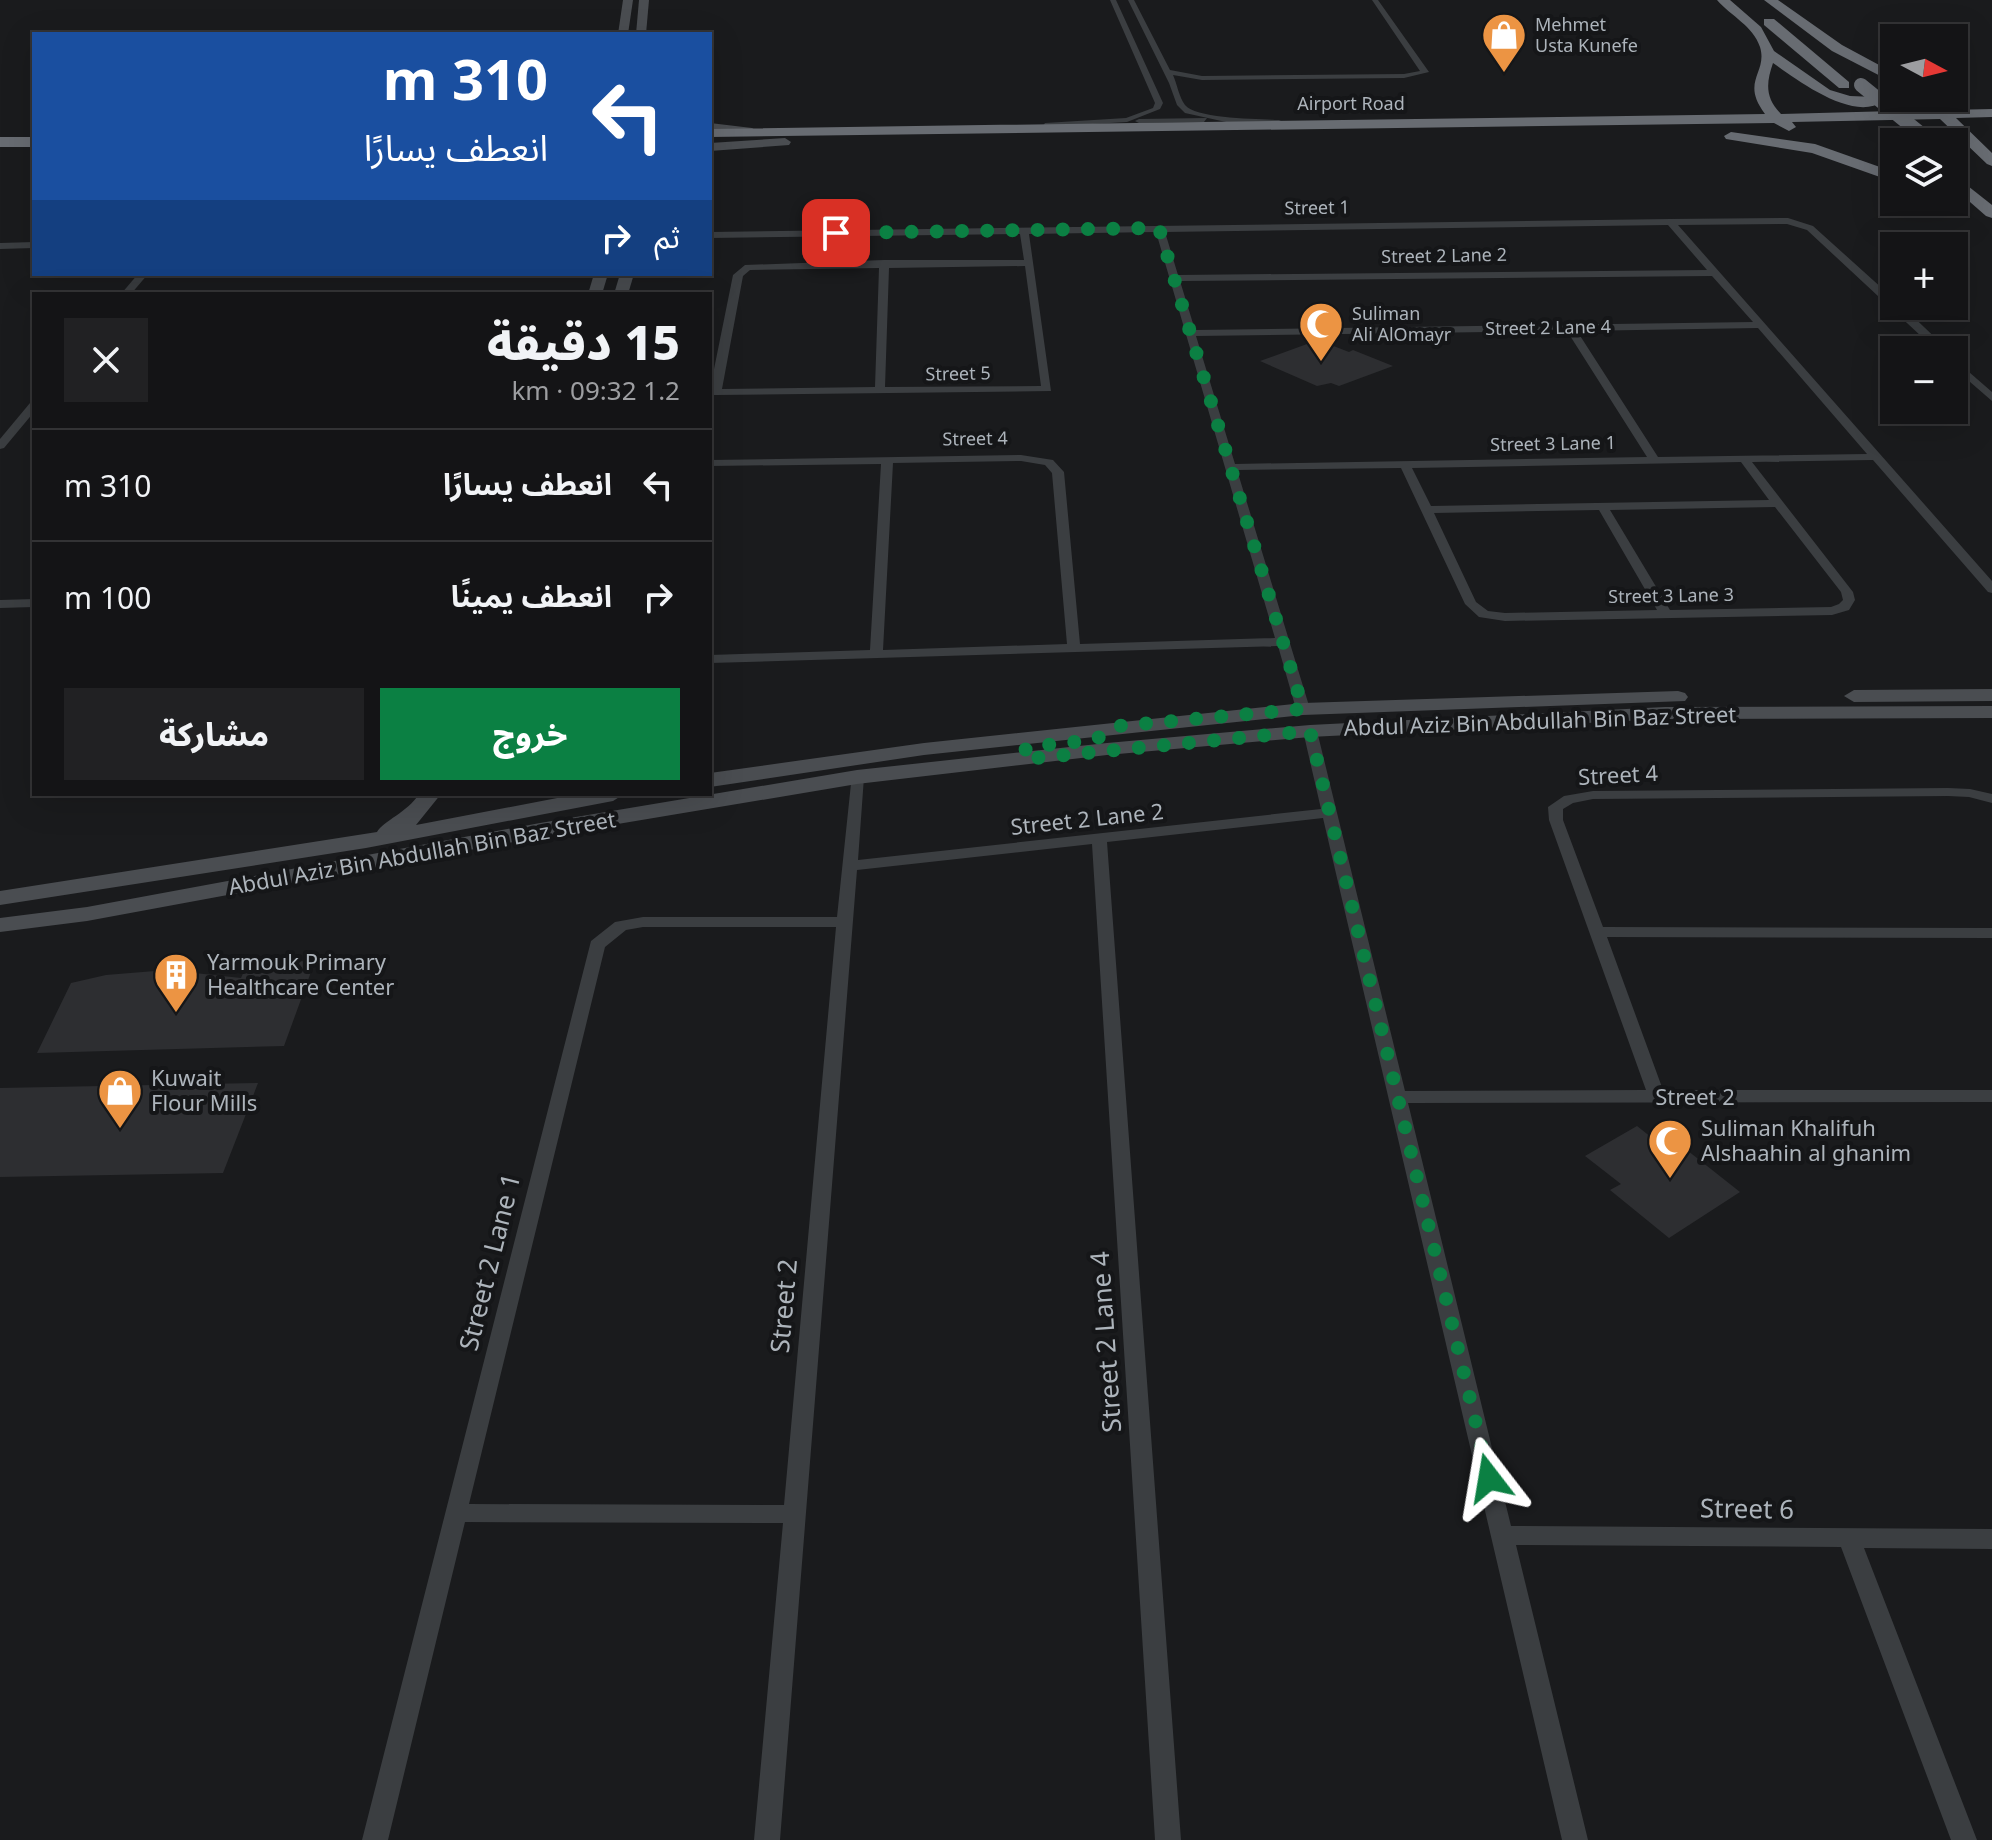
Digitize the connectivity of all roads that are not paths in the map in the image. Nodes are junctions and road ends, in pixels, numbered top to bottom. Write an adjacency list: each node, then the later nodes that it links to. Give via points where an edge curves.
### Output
1 (628, 0): 11 (street)
2 (644, 0): 12 (street)
3 (1113, 0): 10 (street)
4 (1131, 0): 13 (street)
5 (1375, 0): 19 (street, via 1426,71)
6 (1723, 0): 14 (highway, via 1756,30)
7 (1743, 0): 38 (highway)
8 (1762, 0): 39 (highway, bridge)
9 (1770, 0): 17 (highway)
10 (1121, 18): 13 (street, via 1133,20); 18 (street)
11 (623, 32)
12 (641, 32)
13 (1149, 34): 15 (street)
14 (1768, 53): 16 (highway); 24 (highway, via 1831,95)
15 (1168, 72): 20 (street); 22 (street)
16 (1763, 72): 23 (highway); 36 (highway, via 1760,99)
17 (1880, 74)
18 (1148, 77): 22 (street, via 1163,91); 32 (street, via 1159,103 1156,109 1142,117)
19 (1353, 77): 20 (street); 21 (street)
20 (1202, 78): 22 (street)
21 (1357, 85)
22 (1173, 87): 30 (street, via 1188,111)
23 (1741, 93)
24 (1880, 100)
25 (1968, 101): 27 (highway)
26 (1724, 104): 33 (highway, via 1681,114)
27 (1992, 104)
28 (1941, 112): 31 (highway)
29 (1992, 113): 31 (highway, Airport Road)
30 (1226, 120): 32 (street); 35 (street)
31 (1952, 120): 34 (highway, Airport Road); 36 (highway, Airport Road); 48 (highway)
32 (1107, 122): 37 (street)
33 (1551, 122): 35 (highway, Airport Road); 36 (highway, Airport Road)
34 (1992, 123)
35 (1361, 124): 37 (highway, Airport Road)
36 (1785, 124): 41 (highway, Airport Road); 49 (highway)
37 (980, 128): 40 (highway, Airport Road)
38 (1895, 128)
39 (1914, 128)
40 (712, 130)
41 (1606, 131): 44 (highway, Airport Road); 49 (highway, via 1758,138)
42 (0, 142): 43 (highway)
43 (32, 142)
44 (712, 145)
45 (0, 152): 46 (highway)
46 (32, 152)
47 (1968, 152): 48 (highway)
48 (1992, 162)
49 (1866, 165): 50 (highway)
50 (1880, 171)
51 (1968, 178): 53 (highway)
52 (1968, 184): 55 (highway)
53 (1992, 194)
54 (1968, 213): 59 (highway)
55 (1992, 213)
56 (1670, 222): 57 (street, Street 1); 65 (street); 69 (street, Street 1, via 1805,225)
57 (1159, 228): 58 (street, Street 1); 67 (street)
58 (1024, 230): 60 (street, Street 1); 64 (street, Street 5)
59 (1992, 231)
60 (712, 235)
61 (32, 245): 62 (street)
62 (3, 248)
63 (884, 263): 64 (street); 76 (street); 77 (street, via 748,267 738,275)
64 (1029, 263): 76 (street, Street 5, via 1047,389)
65 (1715, 273): 67 (street, Street 2 Lane 2); 71 (street)
66 (141, 276): 68 (street)
67 (1174, 278): 73 (street)
68 (128, 292)
69 (1880, 292)
70 (1911, 320): 74 (street, Street 1)
71 (1761, 325): 72 (street, Street 2 Lane 4); 83 (street)
72 (1570, 328): 73 (street, Street 2 Lane 4); 86 (street)
73 (1191, 333): 89 (street)
74 (1927, 336)
75 (1968, 375): 78 (street)
76 (880, 391): 77 (street, Street 5)
77 (713, 392)
78 (1992, 398)
79 (32, 407): 80 (street)
80 (15, 428): 81 (street); 82 (street)
81 (32, 428)
82 (0, 446)
83 (1877, 457): 84 (street, Street 3 Lane 1); 93 (street)
84 (1744, 459): 86 (street, Street 3 Lane 1); 90 (street, Street 3 Lane 3)
85 (887, 461): 87 (street, Street 4); 98 (street, Street 4, via 1049,462 1058,472); 99 (street)
86 (1655, 461): 88 (street, Street 3 Lane 1)
87 (712, 464)
88 (1405, 464): 89 (street, Street 3 Lane 1); 92 (street, Street 3 Lane 3)
89 (1230, 467): 97 (street)
90 (1777, 503): 91 (street); 96 (street, Street 3 Lane 3, via 1847,592 1844,607)
91 (1602, 506): 92 (street); 96 (street)
92 (1426, 510): 96 (street, Street 3 Lane 3, via 1471,604 1484,614)
93 (1992, 589)
94 (32, 603): 95 (street)
95 (0, 604)
96 (1666, 614)
97 (1282, 642): 98 (street); 104 (street)
98 (1074, 649): 99 (street)
99 (876, 655): 100 (street)
100 (712, 659)
101 (1992, 695): 102 (street, Abdul Aziz Bin Abdullah Bin Baz Street)
102 (1751, 696): 103 (street, Abdul Aziz Bin Abdullah Bin Baz Street); 106 (street, via 1738,701 1669,701 1662,703)
103 (1638, 697): 104 (street, Abdul Aziz Bin Abdullah Bin Baz Street); 107 (street, via 1640,705)
104 (1303, 709): 108 (street, Abdul Aziz Bin Abdullah Bin Baz Street)
105 (1992, 712): 106 (street, Abdul Aziz Bin Abdullah Bin Baz Street)
106 (1665, 713): 107 (street, Abdul Aziz Bin Abdullah Bin Baz Street)
107 (1534, 719): 109 (street, Abdul Aziz Bin Abdullah Bin Baz Street)
108 (1119, 726): 110 (street, Abdul Aziz Bin Abdullah Bin Baz Street); 111 (street, via 1094,740 1027,747)
109 (1310, 731): 111 (street, Abdul Aziz Bin Abdullah Bin Baz Street); 118 (street)
110 (995, 740): 112 (street, via 1001,747 992,754 921,763); 114 (street, Abdul Aziz Bin Abdullah Bin Baz Street)
111 (1025, 759): 112 (street, Abdul Aziz Bin Abdullah Bin Baz Street)
112 (900, 772): 113 (street, Abdul Aziz Bin Abdullah Bin Baz Street)
113 (857, 777): 121 (street, Street 2); 123 (street, Abdul Aziz Bin Abdullah Bin Baz Street)
114 (712, 780)
115 (429, 796): 120 (street, via 403,825)
116 (602, 796): 120 (street, Abdul Aziz Bin Abdullah Bin Baz Street)
117 (1992, 799): 126 (street, Street 4, via 1948,792 1569,799 1555,807 1556,820)
118 (1329, 813): 119 (street, Street 2 Lane 2); 130 (street)
119 (1099, 840): 121 (street, Street 2 Lane 2); 139 (street, Street 2 Lane 4)
120 (366, 841): 122 (street, Abdul Aziz Bin Abdullah Bin Baz Street)
121 (849, 866): 124 (street, Street 2)
122 (0, 898)
123 (87, 914): 125 (street, Abdul Aziz Bin Abdullah Bin Baz Street); 128 (street)
124 (845, 922): 132 (street, Street 2 Lane 1, via 643,922 621,926 597,945); 133 (street, Street 2)
125 (0, 925)
126 (1597, 932): 127 (street); 131 (street, Street 4)
127 (1992, 933)
128 (0, 938)
129 (1992, 1096): 131 (street, Street 2)
130 (1398, 1097): 131 (street, Street 2); 134 (street)
131 (1657, 1097)
132 (456, 1513): 133 (street); 137 (street, Street 2 Lane 1)
133 (794, 1514): 138 (street, Street 2)
134 (1502, 1535): 135 (street, Street 6); 140 (street)
135 (1849, 1538): 136 (street, Street 6); 141 (street)
136 (1992, 1539)
137 (375, 1840)
138 (767, 1840)
139 (1168, 1840)
140 (1575, 1840)
141 (1964, 1840)

